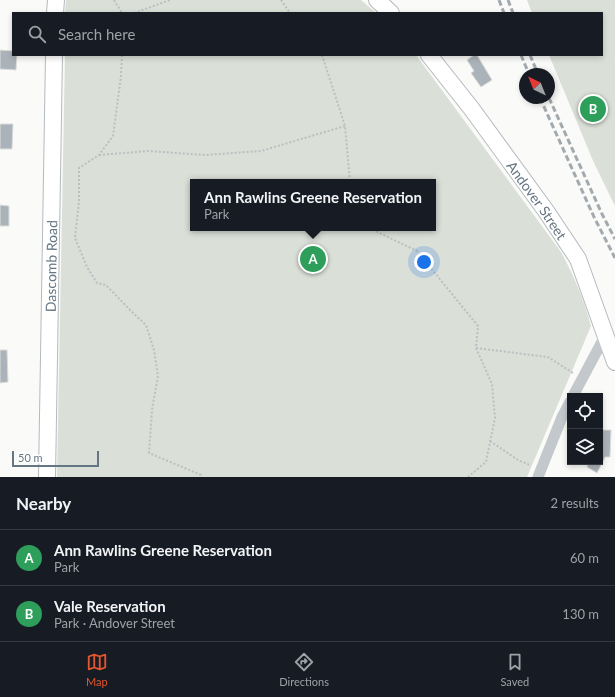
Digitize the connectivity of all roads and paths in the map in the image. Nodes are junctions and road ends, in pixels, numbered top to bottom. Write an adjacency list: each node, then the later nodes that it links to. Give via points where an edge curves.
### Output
1 (56, 0): 6 (main road)
2 (114, 0): 7 (path)
3 (170, 0): 8 (path)
4 (281, 0): 9 (path)
5 (377, 0): 10 (main road)
6 (55, 12)
7 (121, 12)
8 (137, 12)
9 (289, 12)
10 (390, 12)
11 (54, 56): 27 (main road, Dascomb Road)
12 (122, 56): 16 (path, via 112,136)
13 (322, 56): 15 (path)
14 (430, 56): 19 (main road, Andover Street, via 471,108 578,259)
15 (345, 126): 16 (path, via 261,151 205,155 148,151); 17 (path)
16 (99, 155): 28 (path, via 79,168 75,238 97,284 106,285 146,325 154,350 158,376 152,410 149,453)
17 (350, 179)
18 (375, 231): 20 (path, via 418,251 478,326)
19 (605, 336): 21 (main road, Andover Street); 22 (street)
20 (476, 348): 22 (path, via 548,357); 25 (path, via 492,384 495,418)
21 (615, 362)
22 (582, 379): 23 (street)
23 (575, 393)
24 (567, 408): 26 (street)
25 (490, 442): 26 (path); 29 (path, via 486,462)
26 (539, 474)
27 (47, 477)
28 (201, 477)
29 (468, 477)

